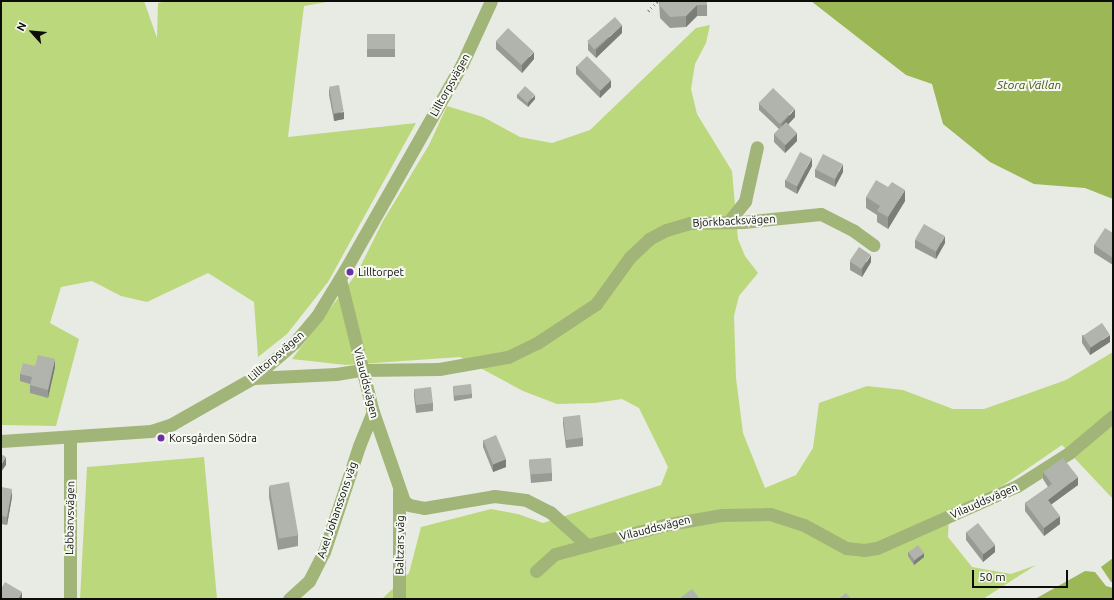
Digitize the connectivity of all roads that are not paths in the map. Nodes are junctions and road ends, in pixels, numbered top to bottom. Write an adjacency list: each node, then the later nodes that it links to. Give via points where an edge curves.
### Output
1 (491, 1): 5 (street, Lilltorpsvägen, via 462,64)
2 (757, 147): 3 (street, via 745,201)
3 (729, 221): 4 (street, Björkbacksvägen, via 821,214 854,231); 6 (street, Björkbacksvägen, via 690,223 655,234 630,257 596,304 537,343 508,357 440,369)
4 (873, 245)
5 (340, 279): 6 (street, Vilauddsvägen); 7 (street, Lilltorpsvägen, via 305,332)
6 (362, 370): 7 (street, Björkbacksvägen, via 336,374); 8 (street, Vilauddsvägen)
7 (254, 378): 10 (street, Lilltorpsvägen, via 172,424 151,432)
8 (373, 412): 12 (street, Vilauddsvägen); 16 (street, Axel Johanssons väg, via 324,552 309,581)
9 (1113, 416): 13 (street, Vilauddsvägen, via 1069,453 1017,486 877,548 853,550 804,525 756,513 691,519)
10 (70, 438): 11 (street, Lilltorpsvägen); 15 (street, Labbarvsvägen)
11 (1, 441)
12 (399, 492): 13 (street, Vilauddsvägen, via 409,505 424,508 494,496 526,500 550,512); 17 (street, Baltzars väg)
13 (587, 545): 14 (street, via 555,554)
14 (536, 571)
15 (70, 599)
16 (290, 599)
17 (399, 599)

